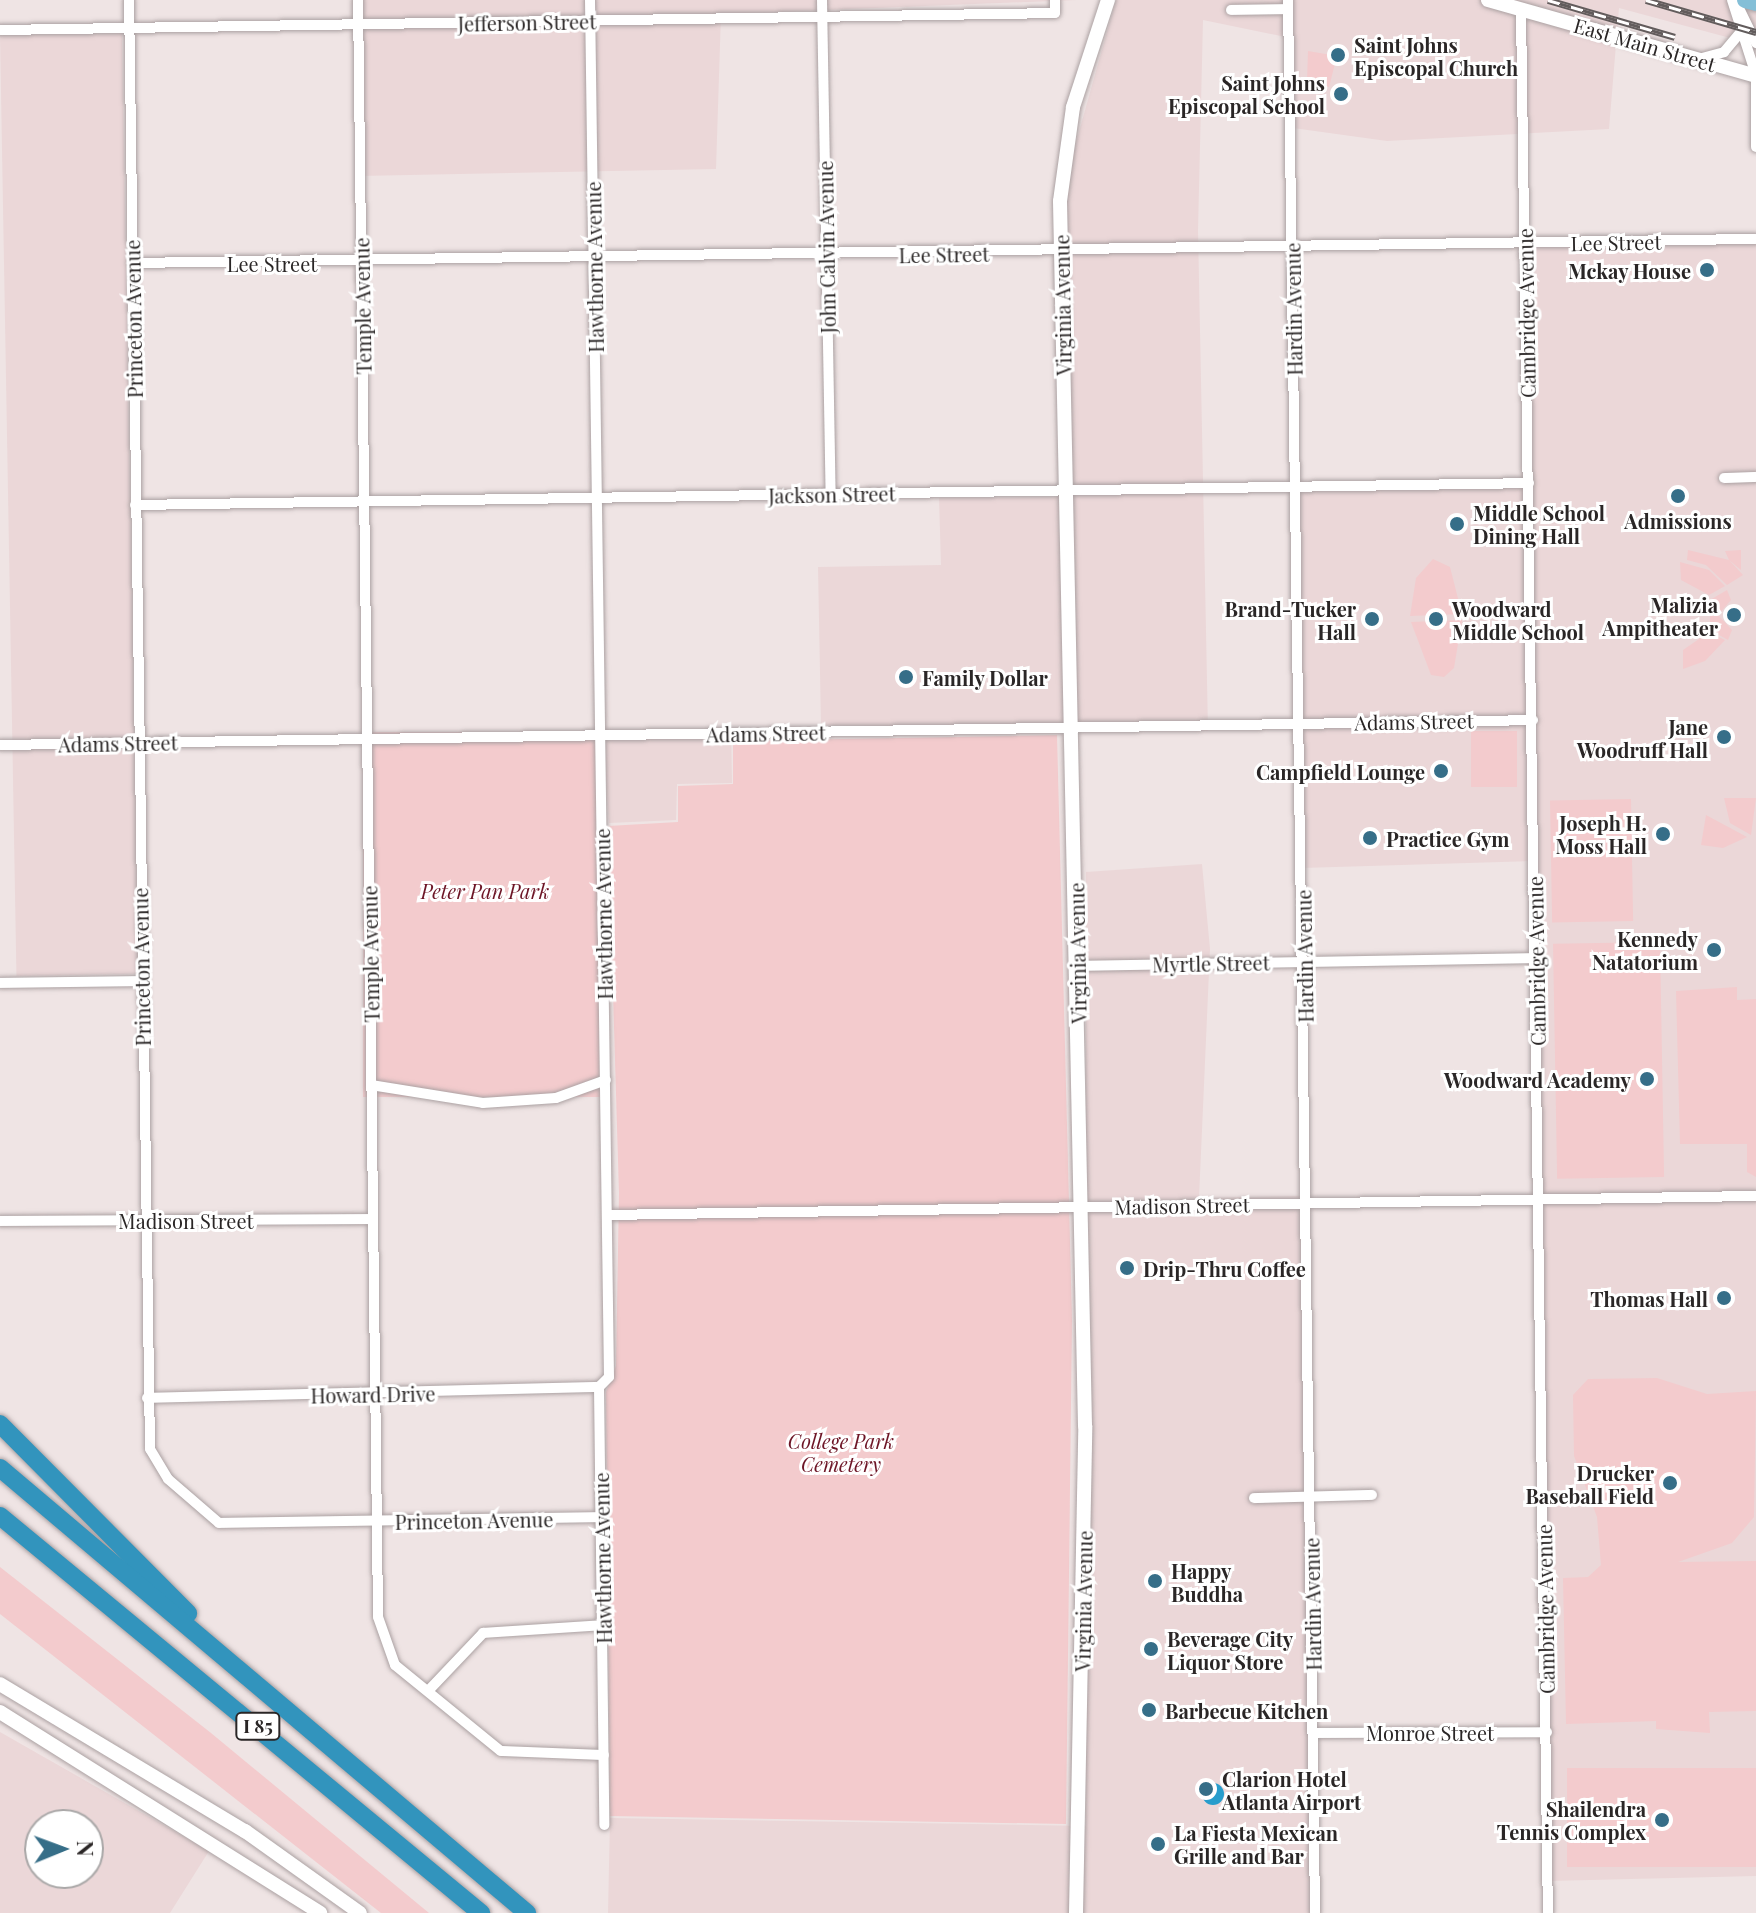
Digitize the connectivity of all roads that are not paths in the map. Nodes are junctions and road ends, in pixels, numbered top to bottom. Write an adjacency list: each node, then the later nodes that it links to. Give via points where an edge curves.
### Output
1 (129, 0): 17 (street, Princeton Avenue)
2 (358, 0): 16 (street, Temple Avenue)
3 (590, 0): 15 (street, Hawthorne Avenue)
4 (822, 0): 14 (street, John Calvin Avenue)
5 (1055, 0): 14 (street, Jefferson Street, via 1055,13)
6 (1108, 0): 27 (main road, Virginia Avenue, via 1066,141)
7 (1488, 0): 13 (main road, East Main Street)
8 (1733, 0): 18 (street); 20 (street)
9 (1745, 0): 10 (main road)
10 (1756, 3)
11 (1288, 5): 12 (street); 26 (street, Hardin Avenue)
12 (1231, 10)
13 (1521, 10): 21 (main road, East Main Street); 25 (street, Cambridge Avenue)
14 (822, 18): 15 (street, Jefferson Street); 28 (street, John Calvin Avenue)
15 (590, 21): 16 (street, Jefferson Street); 29 (street, Hawthorne Avenue)
16 (358, 25): 17 (street, Jefferson Street); 31 (street, Temple Avenue)
17 (129, 28): 19 (street, Jefferson Street); 30 (street, Princeton Avenue)
18 (1743, 29): 21 (street, via 1724,52); 22 (street)
19 (0, 30)
20 (1756, 43)
21 (1698, 59): 22 (main road, East Main Street)
22 (1756, 76): 23 (street)
23 (1756, 147)
24 (1756, 239): 25 (street, Lee Street)
25 (1525, 243): 26 (street, Lee Street); 34 (street, Cambridge Avenue)
26 (1292, 247): 27 (street, Lee Street); 35 (street, Hardin Avenue)
27 (1061, 252): 28 (street, Lee Street); 36 (main road, Virginia Avenue)
28 (826, 256): 29 (street, Lee Street); 37 (street, John Calvin Avenue)
29 (594, 260): 31 (street, Lee Street); 38 (street, Hawthorne Avenue)
30 (132, 263): 31 (street, Lee Street); 40 (street, Princeton Avenue)
31 (361, 263): 39 (street, Temple Avenue)
32 (1756, 477): 33 (street)
33 (1724, 478)
34 (1529, 483): 35 (street, Jackson Street); 41 (street, Cambridge Avenue)
35 (1296, 487): 36 (street, Jackson Street); 42 (street, Hardin Avenue)
36 (1066, 490): 37 (street, Jackson Street); 43 (main road, Virginia Avenue)
37 (831, 494): 38 (street, Jackson Street)
38 (597, 498): 39 (street, Jackson Street); 44 (street, Hawthorne Avenue)
39 (364, 502): 40 (street, Jackson Street); 45 (street, Temple Avenue)
40 (135, 505): 46 (street, Princeton Avenue)
41 (1533, 720): 42 (street, Adams Street); 48 (street, Cambridge Avenue)
42 (1300, 723): 43 (street, Adams Street); 49 (street, Hardin Avenue)
43 (1071, 727): 44 (street, Adams Street); 50 (main road, Virginia Avenue)
44 (601, 736): 45 (street, Adams Street); 53 (street, Hawthorne Avenue)
45 (367, 740): 46 (street, Adams Street); 54 (street, Temple Avenue)
46 (138, 743): 47 (street, Adams Street); 51 (street, Princeton Avenue)
47 (0, 745)
48 (1536, 958): 49 (street, Myrtle Street); 56 (street, Cambridge Avenue)
49 (1304, 962): 50 (street, Myrtle Street); 57 (street, Hardin Avenue)
50 (1077, 966): 58 (main road, Virginia Avenue)
51 (141, 981): 52 (street); 61 (street, Princeton Avenue)
52 (0, 983)
53 (606, 1080): 54 (street, via 556,1098 483,1103); 59 (street, Hawthorne Avenue)
54 (371, 1085): 60 (street, Temple Avenue)
55 (1756, 1196): 56 (street, Madison Street)
56 (1539, 1200): 57 (street, Madison Street); 81 (street, Cambridge Avenue)
57 (1308, 1203): 58 (street, Madison Street); 69 (street, Hardin Avenue)
58 (1082, 1207): 59 (street, Madison Street); 89 (main road, Virginia Avenue)
59 (607, 1215): 63 (street, Hawthorne Avenue, via 609,1377)
60 (373, 1219): 61 (street, Madison Street); 64 (street, Temple Avenue)
61 (144, 1220): 62 (street, Madison Street); 65 (street, Princeton Avenue)
62 (0, 1221)
63 (599, 1387): 64 (street, Howard Drive); 72 (street, Hawthorne Avenue)
64 (375, 1394): 65 (street, Howard Drive); 73 (street, Temple Avenue)
65 (147, 1398): 73 (street, Princeton Avenue, via 156,1464 219,1523)
66 (0, 1424): 77 (highway, via 139,1558)
67 (0, 1468): 77 (highway, I 85)
68 (1372, 1495): 69 (street)
69 (1311, 1496): 70 (street); 82 (street, Hardin Avenue)
70 (1254, 1498)
71 (0, 1516): 75 (highway, I 85)
72 (602, 1517): 73 (street, Princeton Avenue); 76 (street, Hawthorne Avenue)
73 (376, 1522): 79 (street, Temple Avenue, via 384,1637 395,1665)
74 (0, 1524): 75 (highway)
75 (30, 1543): 87 (highway, I 85)
76 (604, 1625): 79 (street, via 483,1633); 83 (street, Hawthorne Avenue)
77 (203, 1635): 88 (highway, I 85)
78 (0, 1684): 86 (main road, via 245,1831)
79 (429, 1690): 83 (street, Temple Avenue, via 501,1751)
80 (0, 1712): 85 (main road, via 233,1852)
81 (1547, 1732): 82 (street, Monroe Street); 91 (street, Cambridge Avenue)
82 (1314, 1733): 90 (street, Hardin Avenue)
83 (604, 1755): 84 (street, Hawthorne Avenue)
84 (604, 1825)
85 (320, 1913)
86 (360, 1913)
87 (481, 1913)
88 (527, 1913)
89 (1076, 1913)
90 (1315, 1913)
91 (1548, 1913)

